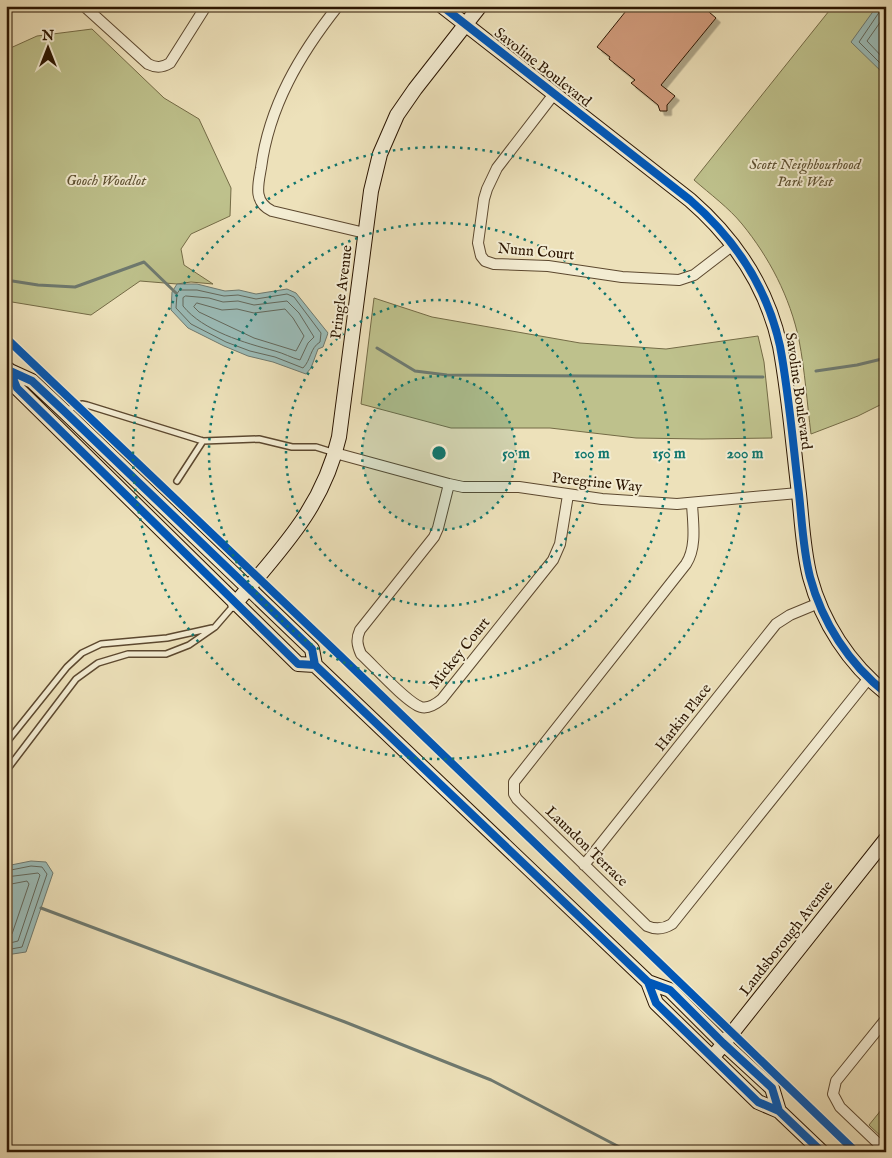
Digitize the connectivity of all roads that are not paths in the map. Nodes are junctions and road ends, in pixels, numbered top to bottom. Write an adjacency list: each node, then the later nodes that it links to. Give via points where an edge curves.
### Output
1 (84, 6): 2 (street, via 148,64 161,67 170,63)
2 (206, 6)
3 (338, 6): 8 (street, via 304,51 284,90 266,142 258,194 262,204 272,211)
4 (442, 6): 6 (street, Savoline Boulevard)
5 (480, 6): 6 (street, Pringle Avenue)
6 (466, 25): 7 (street, Savoline Boulevard); 8 (street, Pringle Avenue, via 415,89 387,136 374,174)
7 (554, 94): 9 (street, Savoline Boulevard, via 690,200); 9 (street, Nunn Court, via 501,163 487,189 478,243 485,260 494,264 548,266 622,277 679,280 694,275)
8 (366, 234): 13 (street, Pringle Avenue)
9 (733, 244): 16 (street, Savoline Boulevard, via 759,284 777,331)
10 (8, 369): 11 (street, via 32,381); 21 (street, via 16,388)
11 (64, 410): 12 (lane, via 87,405); 19 (street)
12 (203, 441): 13 (lane, via 259,439); 14 (lane)
13 (335, 453): 15 (street, Peregrine Way); 19 (street, Pringle Avenue, via 310,509)
14 (177, 481)
15 (449, 484): 17 (street, Peregrine Way, via 519,487); 17 (street, Mickey Court, via 434,536 362,626 357,638 362,654 420,707 431,706 442,699 553,560 560,544)
16 (798, 493): 18 (street, Peregrine Way); 20 (street, Savoline Boulevard, via 806,559)
17 (568, 495): 18 (street, Peregrine Way, via 602,500)
18 (692, 504): 29 (street, Laundon Terrace, via 690,558 514,782 517,799)
19 (248, 588): 21 (street, Pringle Avenue); 23 (street, via 312,649)
20 (819, 603): 24 (street, Savoline Boulevard, via 849,656); 29 (street, Harkin Place, via 776,624)
21 (235, 604): 22 (lane); 23 (street, via 298,664)
22 (215, 627): 26 (lane, via 168,638 101,644 82,653); 27 (lane, via 189,645 166,654 128,654 98,663 76,678)
23 (315, 665): 30 (street)
24 (869, 678): 25 (street, Savoline Boulevard); 29 (street, Laundon Terrace, via 672,924 657,929 647,926)
25 (886, 693)
26 (6, 743)
27 (6, 771)
28 (886, 839): 32 (street, Landsborough Avenue)
29 (584, 865)
30 (648, 982): 32 (street, via 670,990); 33 (street, via 656,1003)
31 (886, 1019): 35 (street, via 836,1081 833,1094 840,1107)
32 (723, 1043): 33 (street, Landsborough Avenue); 34 (street, via 772,1088)
33 (712, 1057): 34 (street, via 758,1102)
34 (779, 1111): 36 (street)
35 (886, 1151)
36 (822, 1152)

